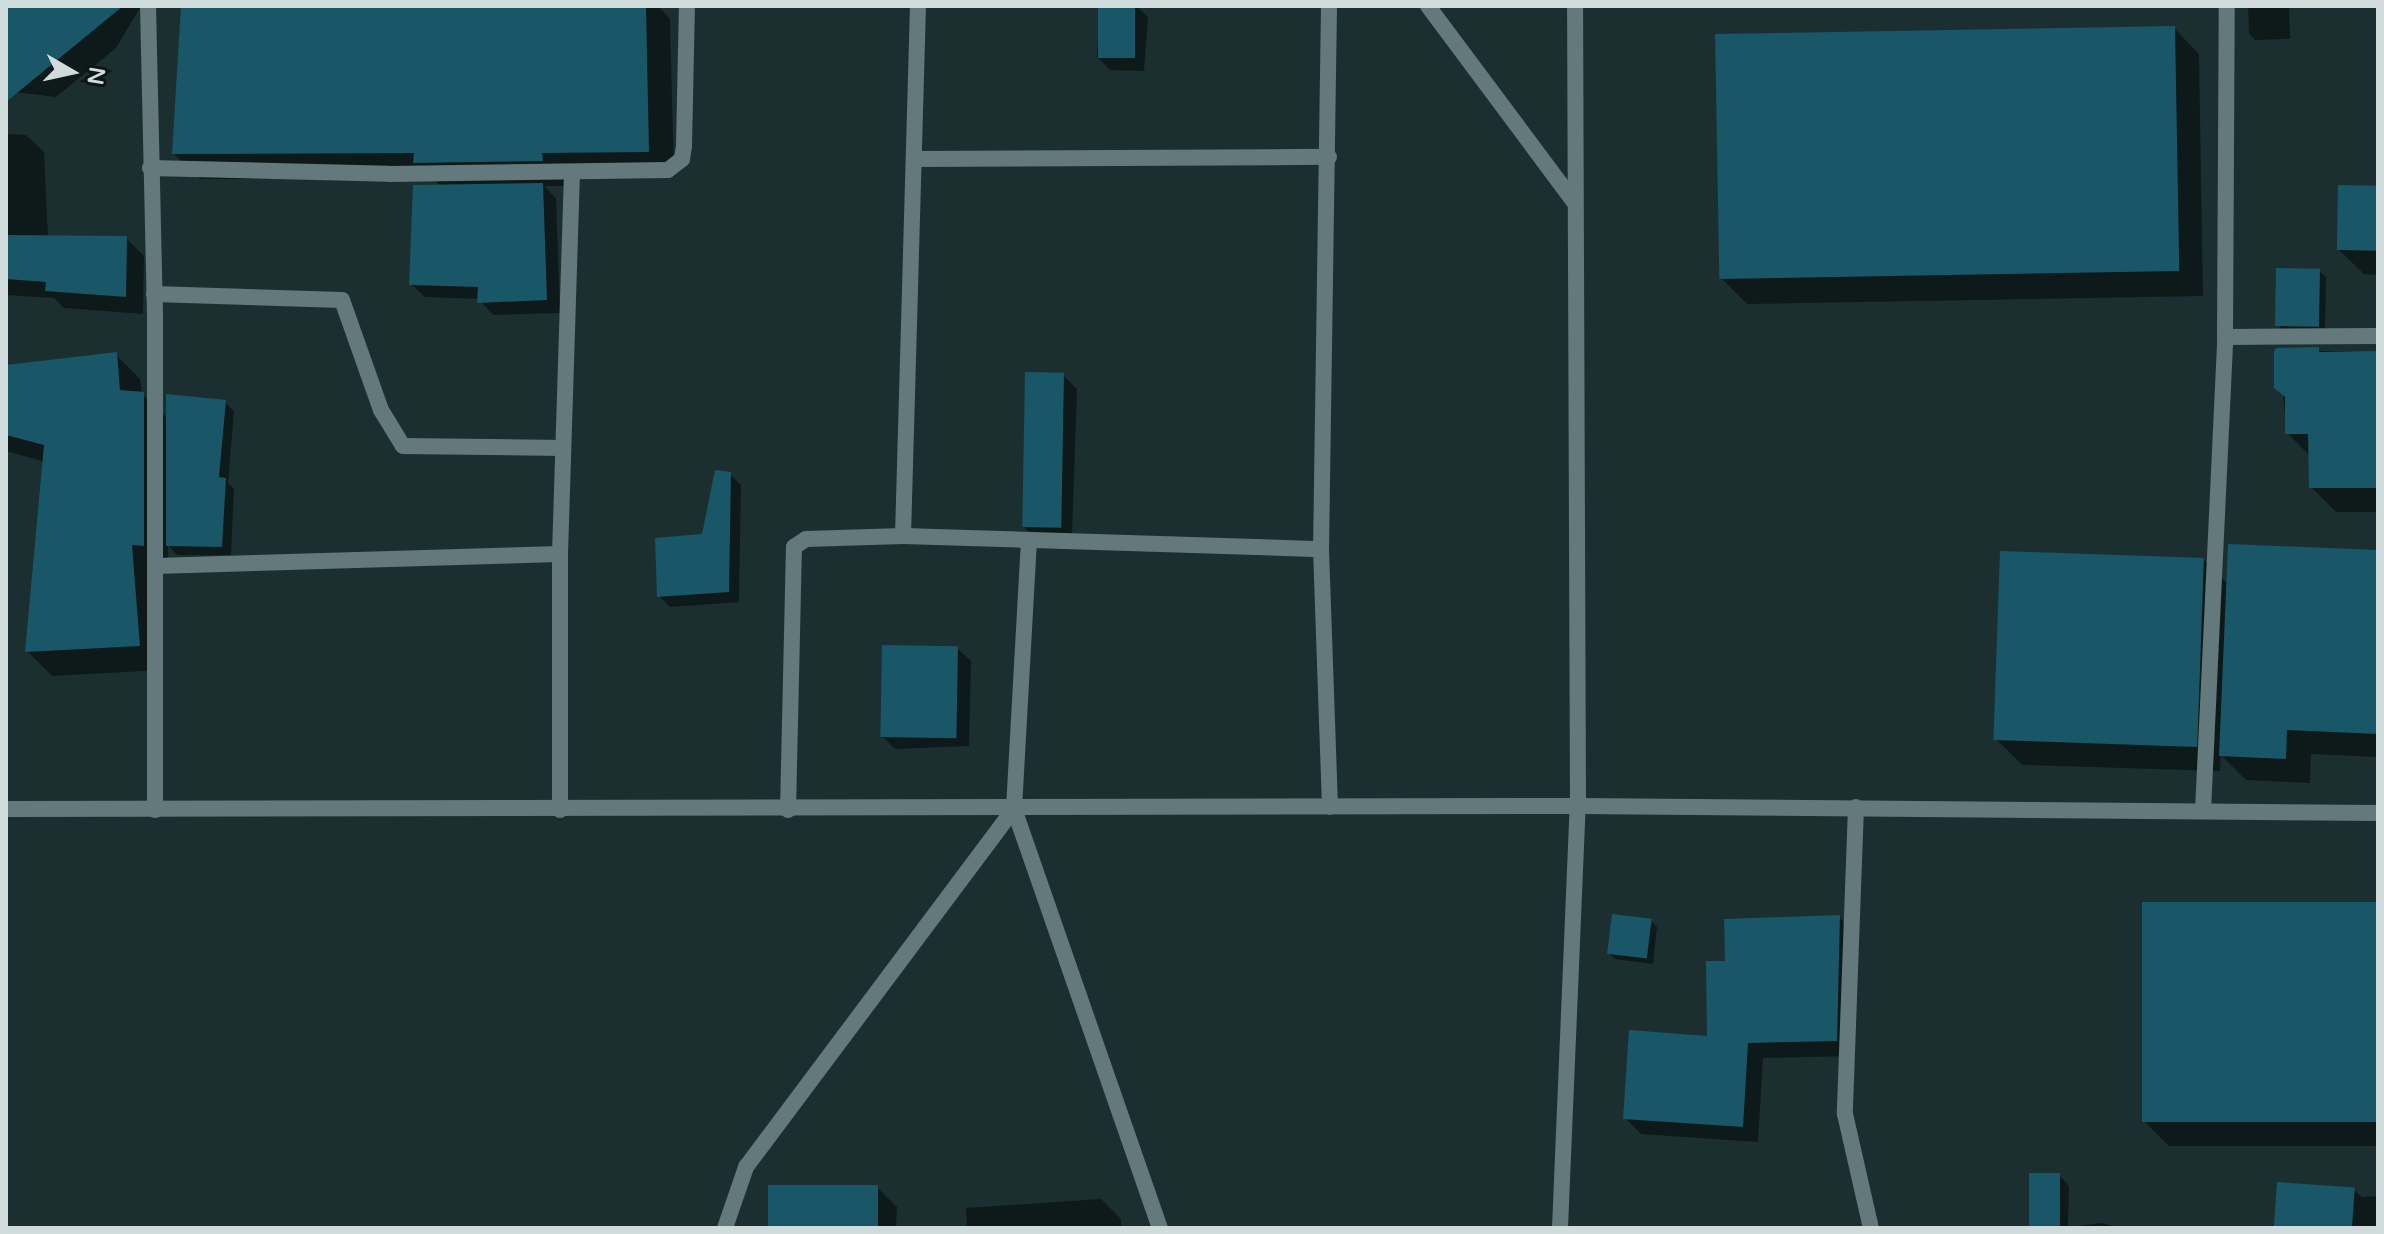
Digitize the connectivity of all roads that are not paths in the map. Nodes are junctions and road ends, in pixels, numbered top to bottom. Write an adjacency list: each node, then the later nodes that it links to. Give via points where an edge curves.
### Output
1 (148, 6): 10 (street)
2 (687, 6): 11 (street, via 682,159 668,170)
3 (918, 6): 9 (street)
4 (1329, 6): 8 (street)
5 (1428, 6): 12 (street)
6 (1575, 6): 12 (street)
7 (2227, 6): 15 (street)
8 (1329, 157): 9 (street); 19 (street)
9 (914, 159): 17 (street)
10 (150, 168): 11 (street); 13 (street)
11 (572, 174): 16 (street)
12 (1574, 202): 22 (street)
13 (154, 294): 16 (street, via 342,300 381,410 403,446); 21 (street)
14 (2378, 336): 15 (street)
15 (2225, 337): 30 (street)
16 (563, 448): 20 (street)
17 (903, 536): 18 (street); 29 (street, via 806,539 794,547)
18 (1029, 540): 19 (street); 26 (street)
19 (1321, 549): 23 (street)
20 (560, 554): 21 (street); 28 (street)
21 (155, 566): 27 (street)
22 (1578, 806): 23 (street); 24 (street); 34 (street)
23 (1330, 807): 26 (street)
24 (1856, 807): 30 (street); 35 (street, via 1845,1114)
25 (6, 809): 27 (street)
26 (1014, 809): 29 (street); 32 (street, via 746,1167); 33 (street)
27 (155, 810): 28 (street)
28 (560, 810): 29 (street)
29 (788, 810)
30 (2203, 811): 31 (street)
31 (2378, 813)
32 (725, 1228)
33 (1160, 1228)
34 (1560, 1228)
35 (1871, 1228)

